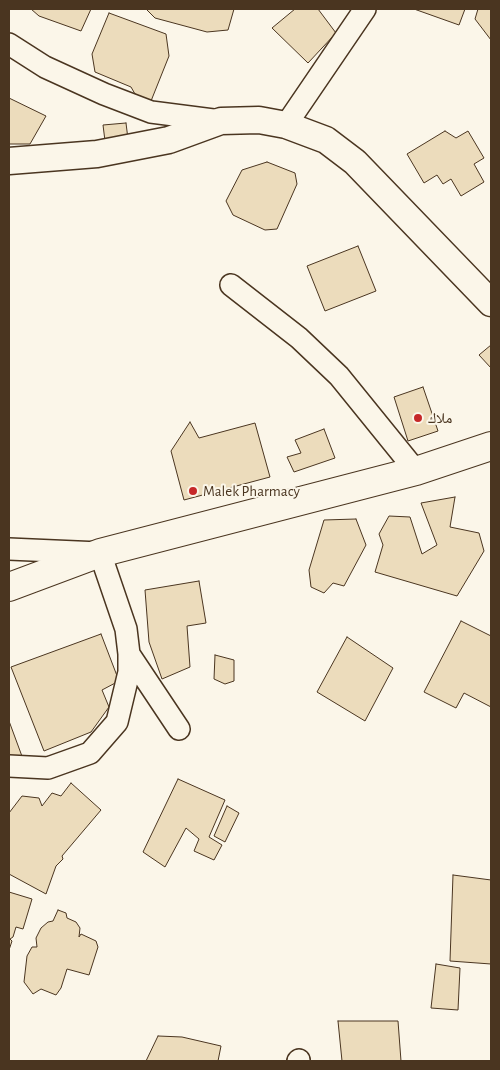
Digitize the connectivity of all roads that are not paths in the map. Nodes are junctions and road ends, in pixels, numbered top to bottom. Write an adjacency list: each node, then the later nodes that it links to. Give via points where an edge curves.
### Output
1 (365, 9): 4 (street)
2 (9, 44): 3 (street, via 45,68 151,112)
3 (221, 121): 4 (street, via 259,120); 5 (street, via 169,140 98,154)
4 (286, 125): 7 (street, via 326,140 356,162)
5 (9, 161)
6 (230, 285): 9 (street, via 299,338 339,376)
7 (491, 303)
8 (491, 446): 9 (highway)
9 (416, 471): 11 (highway)
10 (9, 549): 11 (street)
11 (100, 553): 12 (highway); 13 (street, via 126,629)
12 (9, 587)
13 (129, 654): 14 (street); 15 (street, via 129,672 117,722 90,753 48,768)
14 (180, 729)
15 (9, 766)

